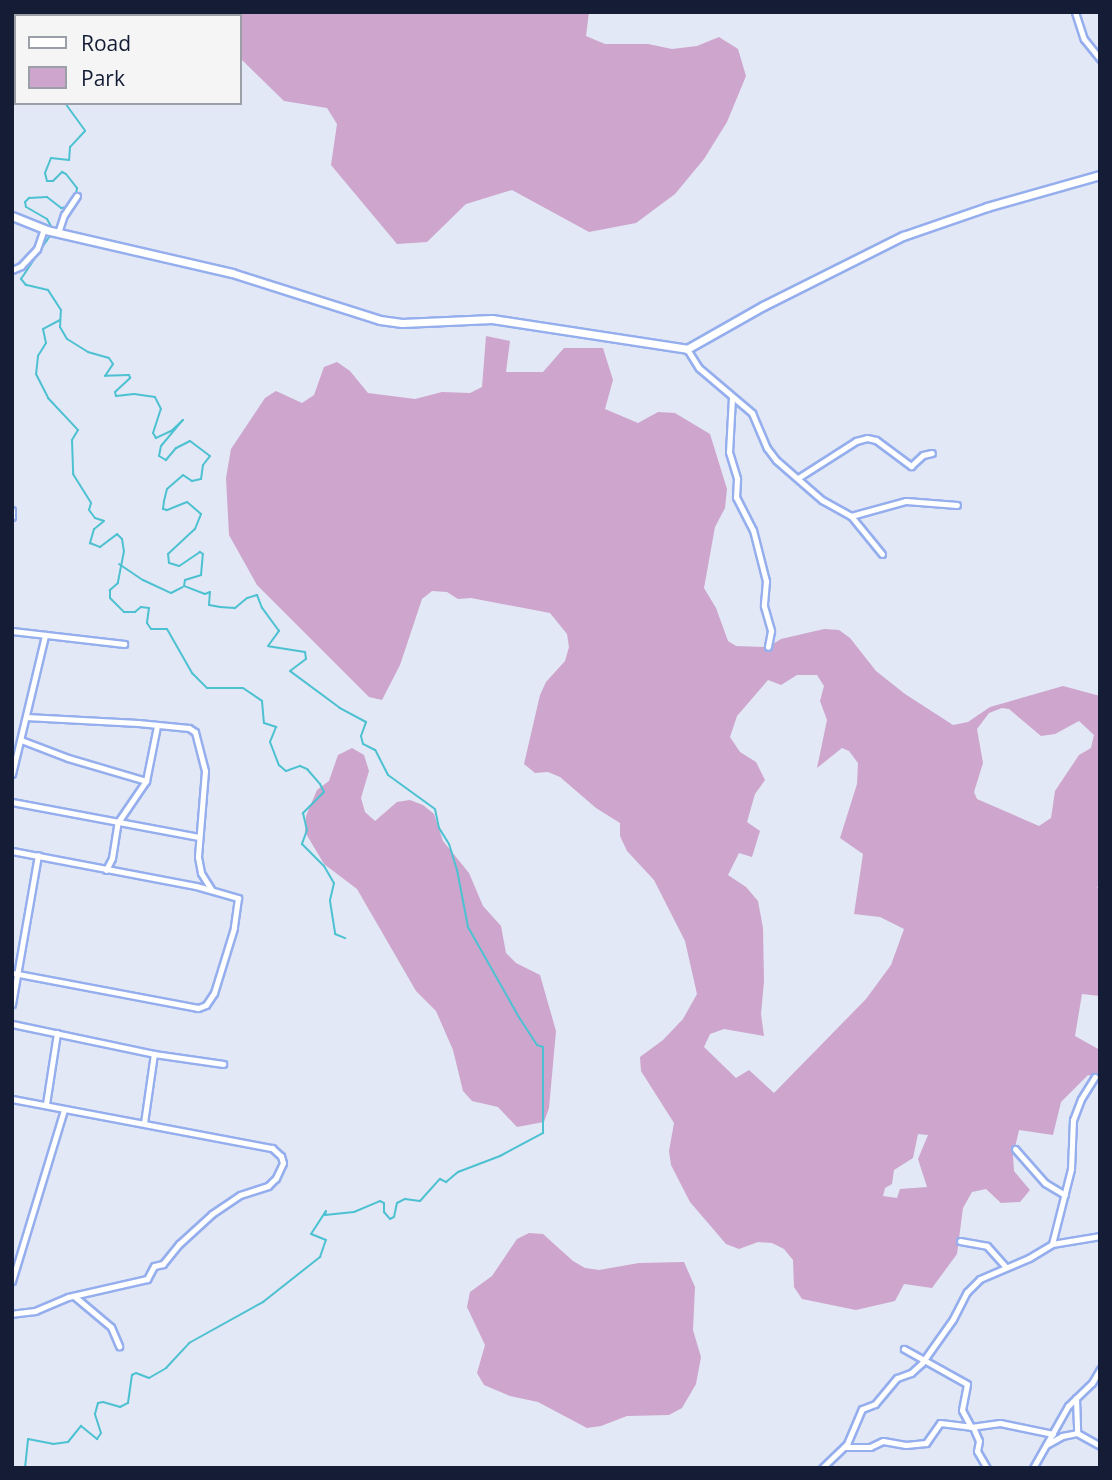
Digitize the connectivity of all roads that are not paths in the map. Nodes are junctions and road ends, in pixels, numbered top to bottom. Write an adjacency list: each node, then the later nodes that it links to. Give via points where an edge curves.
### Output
1 (1075, 12): 2 (street, via 1084,39)
2 (1100, 59)
3 (1100, 175): 9 (street, via 902,236)
4 (77, 196): 7 (street)
5 (12, 216): 6 (street)
6 (45, 230): 7 (street); 8 (street, via 37,249)
7 (57, 232): 9 (street, via 232,273 380,320 492,319)
8 (12, 270)
9 (687, 349): 10 (street, via 692,362)
10 (733, 397): 12 (street, via 752,413 776,460); 21 (street, via 729,452 737,479 736,497 752,530 766,581)
11 (932, 453): 12 (street, via 911,466 867,438)
12 (798, 478): 15 (street, via 822,500)
13 (957, 505): 15 (street, via 906,502)
14 (12, 510): 16 (street)
15 (851, 516): 17 (street)
16 (12, 517)
17 (883, 554)
18 (12, 631): 19 (street)
19 (45, 635): 20 (street); 22 (street)
20 (124, 644)
21 (768, 647)
22 (26, 717): 23 (street); 24 (street)
23 (157, 726): 26 (street); 29 (street, via 189,728 198,738 205,771)
24 (20, 740): 25 (street); 26 (street)
25 (12, 774)
26 (146, 781): 28 (street)
27 (12, 802): 28 (street)
28 (118, 822): 29 (street); 32 (street)
29 (199, 837): 33 (street, via 201,873)
30 (12, 851): 31 (street)
31 (38, 855): 32 (street); 34 (street)
32 (106, 870): 33 (street)
33 (212, 890): 34 (street, via 239,898 214,993 206,1005 198,1008)
34 (15, 974): 35 (street)
35 (12, 1004)
36 (12, 1024): 37 (street)
37 (57, 1033): 38 (street); 42 (street)
38 (154, 1054): 39 (street); 44 (street)
39 (223, 1064)
40 (1095, 1077): 46 (street, via 1073,1120)
41 (12, 1099): 42 (street)
42 (46, 1104): 43 (street)
43 (64, 1110): 44 (street); 51 (street)
44 (144, 1123): 52 (street, via 272,1148 283,1163 268,1186 240,1195 212,1214 163,1264 154,1266 147,1279)
45 (1014, 1149): 46 (street, via 1045,1183)
46 (1065, 1195): 49 (street)
47 (1100, 1236): 49 (street)
48 (960, 1241): 50 (street, via 987,1246)
49 (1052, 1244): 50 (street)
50 (1006, 1267): 56 (street, via 980,1279 967,1292)
51 (12, 1281)
52 (74, 1296): 53 (street, via 35,1311); 54 (street, via 111,1327)
53 (12, 1314)
54 (119, 1346)
55 (904, 1349): 56 (street)
56 (924, 1360): 59 (street, via 967,1384 962,1410); 64 (street, via 915,1371 897,1378 875,1404 862,1409)
57 (1100, 1369): 58 (street)
58 (1076, 1398): 60 (street); 61 (street)
59 (972, 1427): 61 (street, via 1000,1423); 64 (street, via 940,1423 926,1443 883,1441 870,1447); 66 (street, via 979,1441 977,1451)
60 (1077, 1433): 62 (street); 63 (street)
61 (1053, 1434): 63 (street)
62 (1099, 1444)
63 (1045, 1446): 67 (street)
64 (844, 1447): 65 (street)
65 (822, 1468)
66 (987, 1468)
67 (1034, 1468)

